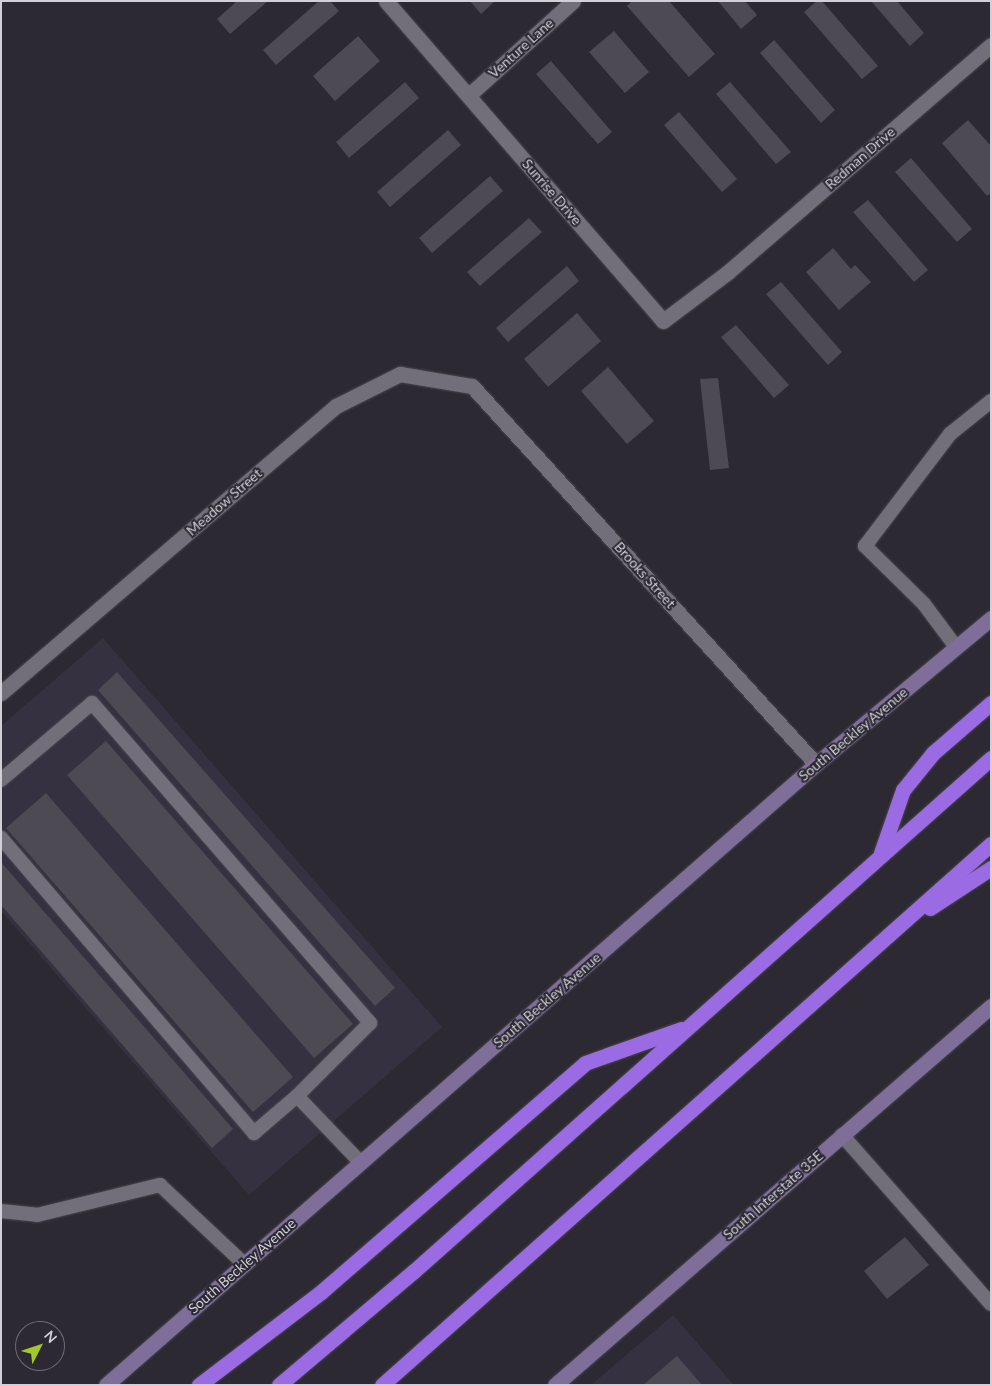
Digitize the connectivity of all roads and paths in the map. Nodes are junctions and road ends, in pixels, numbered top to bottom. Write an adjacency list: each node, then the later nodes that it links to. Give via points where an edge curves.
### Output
1 (386, 1): 4 (street, Sunrise Drive)
2 (573, 1): 4 (street, Venture Lane)
3 (991, 45): 5 (street, Redman Drive)
4 (468, 95): 5 (street, Sunrise Drive, via 663,321)
5 (728, 272)
6 (472, 386): 10 (street, Meadow Street, via 400,374 336,406); 13 (street, Brooks Street)
7 (991, 401): 9 (lane, via 950,434 865,546 924,604)
8 (991, 618): 9 (main road, South Beckley Avenue)
9 (956, 647): 13 (main road, South Beckley Avenue)
10 (1, 693)
11 (991, 703): 17 (highway, via 933,753 903,790)
12 (991, 758): 17 (highway)
13 (816, 764): 24 (main road, South Beckley Avenue)
14 (1, 780): 22 (lane, via 92,703 370,1023)
15 (1, 838): 22 (lane, via 254,1133)
16 (991, 844): 19 (highway)
17 (880, 854): 21 (highway)
18 (991, 868): 19 (highway)
19 (883, 939): 31 (highway)
20 (991, 1006): 23 (main road, South Interstate 35E)
21 (689, 1026): 29 (highway, via 585,1063 321,1292); 30 (highway, via 414,1271)
22 (298, 1096): 24 (lane)
23 (842, 1135): 27 (lane); 32 (main road, South Interstate 35E)
24 (361, 1163): 26 (main road, South Beckley Avenue)
25 (1, 1211): 26 (lane, via 37,1215 160,1185)
26 (244, 1264): 28 (main road, South Beckley Avenue)
27 (991, 1304)
28 (106, 1385)
29 (199, 1385)
30 (279, 1385)
31 (382, 1385)
32 (555, 1385)

